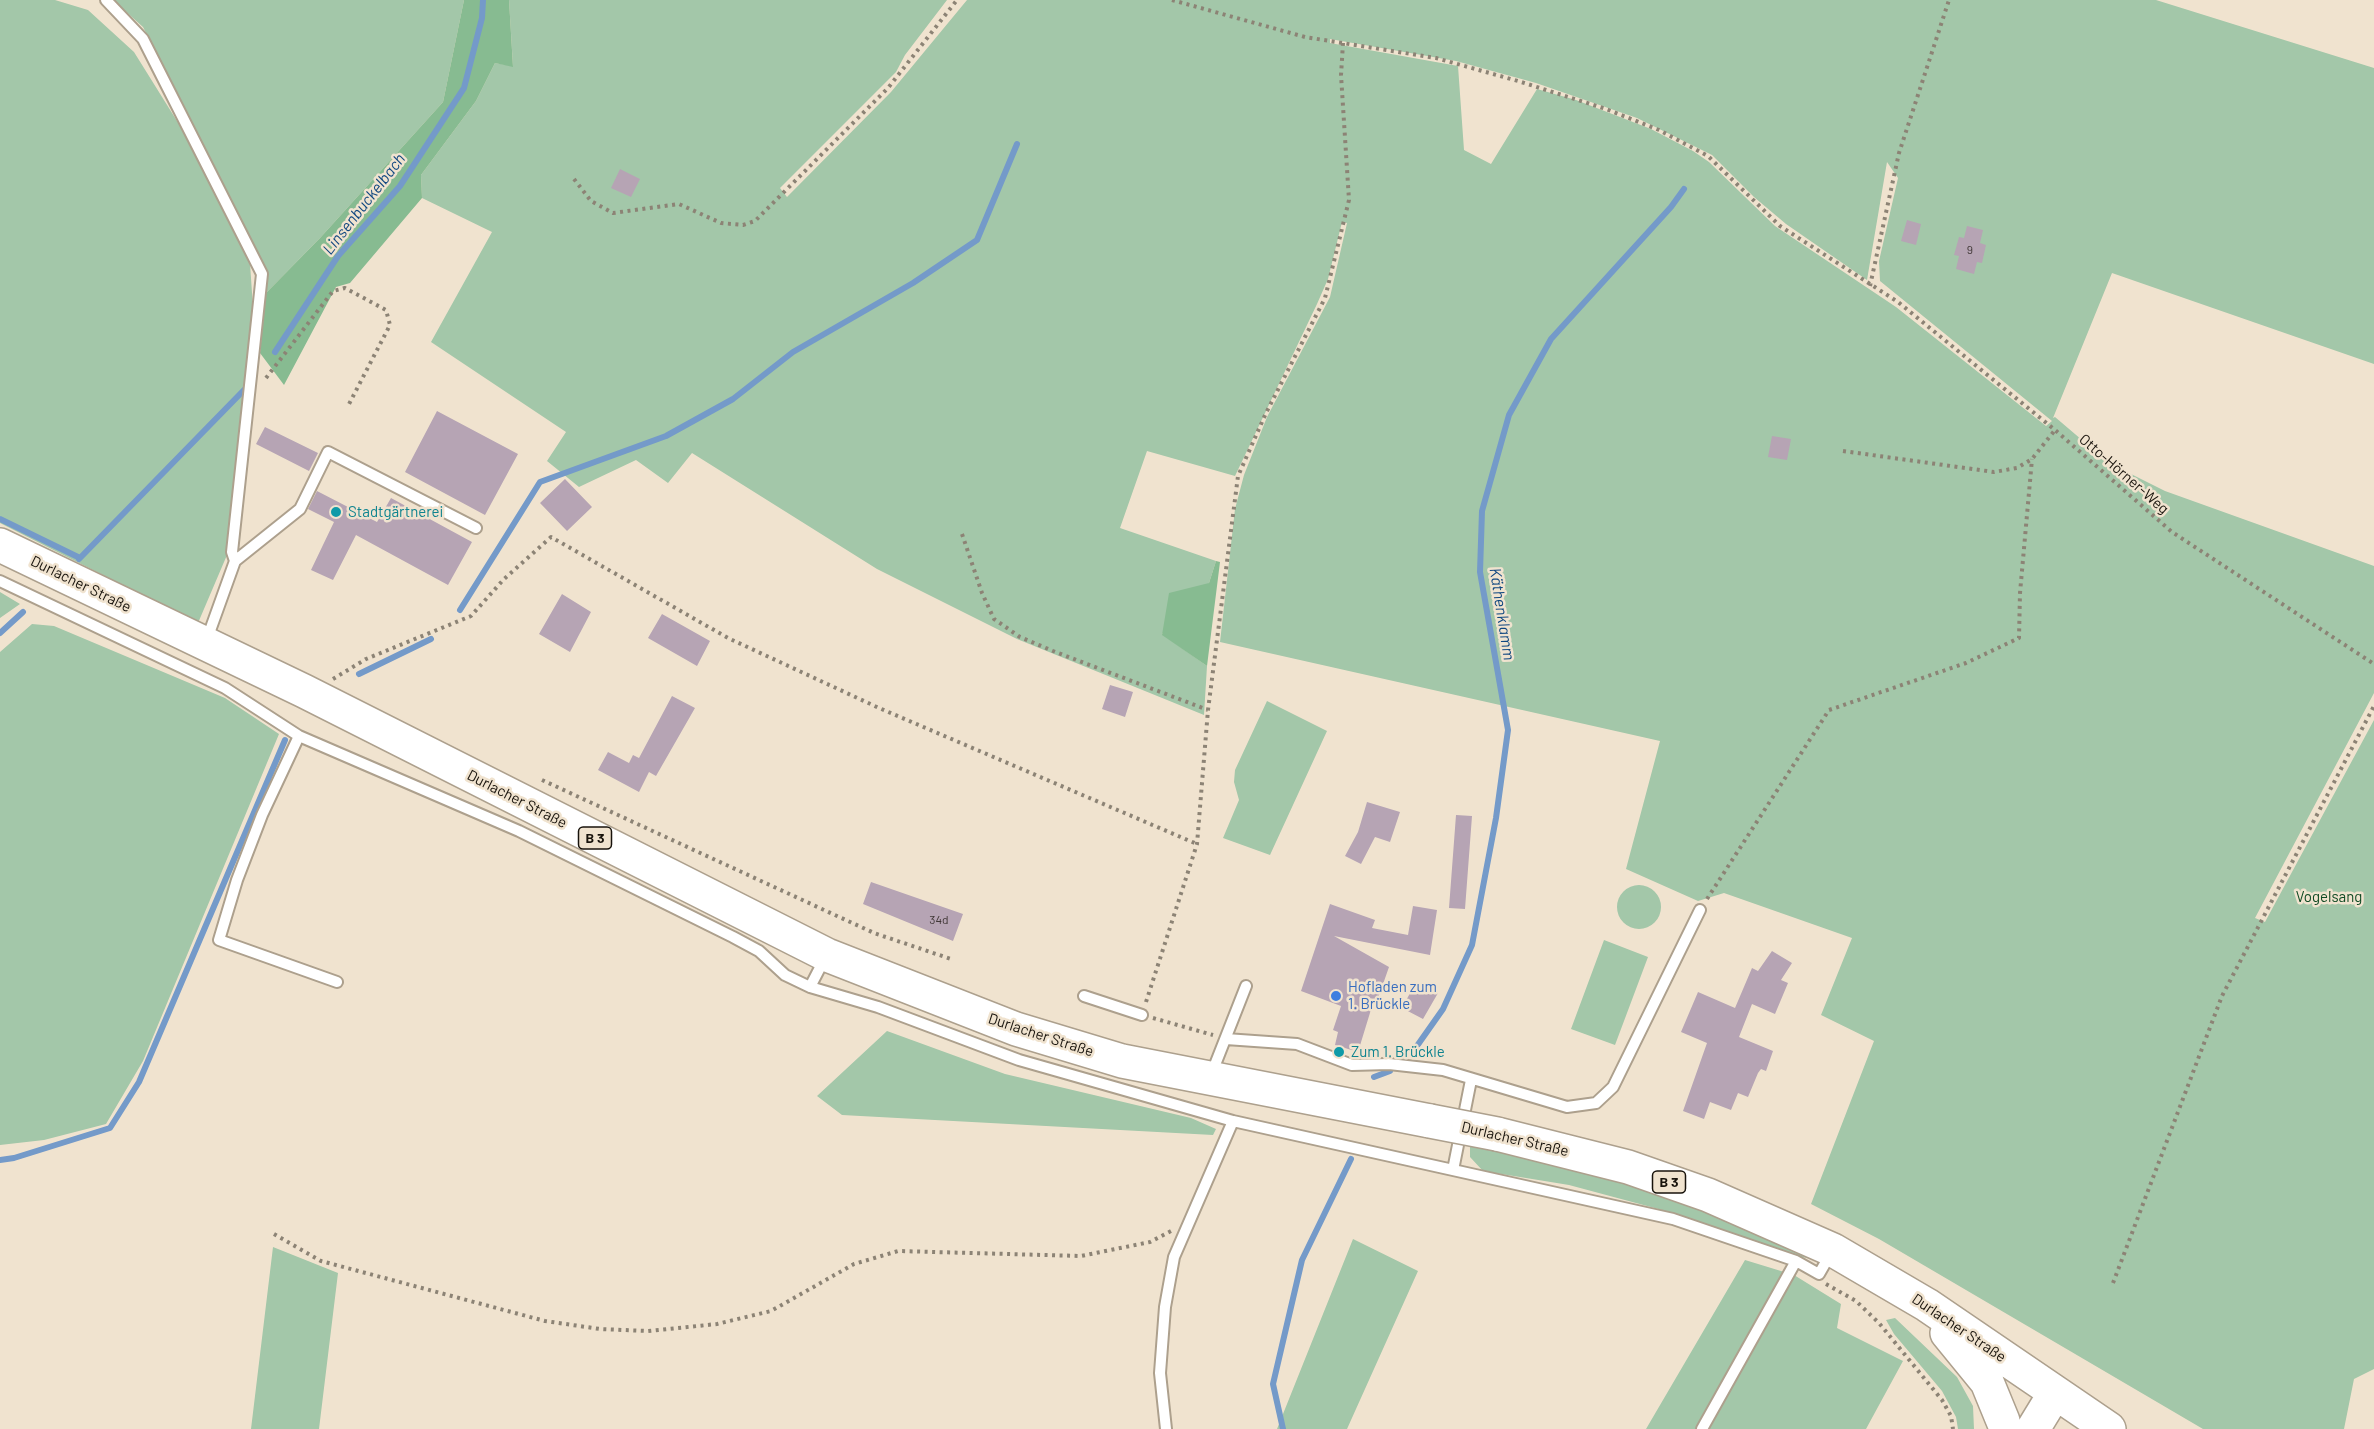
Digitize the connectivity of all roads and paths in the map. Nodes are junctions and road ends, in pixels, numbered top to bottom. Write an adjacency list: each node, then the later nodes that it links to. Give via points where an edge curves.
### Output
1 (106, 0): 8 (lane, via 143,39 262,274)
2 (957, 0): 6 (path, via 888,88 755,221 743,225 721,223 679,204 613,213 591,201)
3 (1172, 0): 5 (path, Otto-Hörner-Weg)
4 (1949, 0): 7 (path, via 1899,153)
5 (1343, 43): 7 (path, Otto-Hörner-Weg, via 1436,58 1606,109 1659,130 1708,156 1780,225); 22 (path, via 1341,75 1348,200 1325,298 1238,476)
6 (574, 179)
7 (1870, 286): 10 (path, Otto-Hörner-Weg, via 1898,302)
8 (249, 400): 9 (path, via 333,291 345,288 386,310 390,325); 16 (lane, via 232,552)
9 (348, 406)
10 (2055, 430): 12 (path); 19 (path, Otto-Hörner-Weg, via 2172,532)
11 (1843, 450): 12 (path, via 1994,472 2017,468)
12 (2032, 459): 26 (path, via 2019,638 1966,663 1829,710)
13 (476, 528): 16 (lane, via 328,452 300,509)
14 (962, 534): 22 (path, via 994,619 1020,637)
15 (0, 545): 18 (main road, Durlacher Straße / B 3)
16 (235, 561): 18 (lane)
17 (0, 581): 23 (lane, via 225,688)
18 (205, 643): 27 (main road, Durlacher Straße / B 3)
19 (2374, 664)
20 (348, 670): 25 (path, via 471,616 504,579 551,537 728,638 879,708)
21 (2374, 706): 43 (path, via 2222,996)
22 (1208, 710): 25 (path)
23 (299, 736): 29 (lane, via 262,815 219,940); 31 (lane, via 519,831 759,951 785,975)
24 (641, 825): 28 (path, via 874,933)
25 (1197, 844): 33 (path)
26 (1700, 910): 36 (lane, via 1612,1087 1596,1103 1567,1107)
27 (827, 955): 31 (lane); 35 (main road, Durlacher Straße / B 3, via 1016,1029 1122,1061)
28 (951, 959)
29 (337, 982)
30 (1246, 986): 34 (lane)
31 (810, 987): 37 (lane, via 878,1007 1019,1060)
32 (1084, 996): 33 (lane)
33 (1142, 1015): 34 (path)
34 (1226, 1039): 35 (lane); 36 (lane, via 1297,1044 1352,1065 1389,1064 1443,1070)
35 (1210, 1078): 42 (main road, Durlacher Straße / B 3, bridge, via 1497,1134 1628,1167 1708,1195)
36 (1471, 1080): 38 (lane)
37 (1233, 1121): 38 (lane); 39 (lane)
38 (1453, 1170): 41 (lane, via 1673,1219)
39 (1191, 1221): 40 (path, via 1150,1242 1081,1256 898,1251 854,1264 771,1311 717,1324 648,1330 600,1329 545,1321 321,1262); 47 (lane, via 1174,1257 1165,1307 1160,1373)
40 (274, 1234)
41 (1796, 1261): 42 (lane); 48 (lane)
42 (1826, 1262): 44 (main road, Durlacher Straße / B 3); 49 (path, via 1825,1284 1869,1312 1942,1400)
43 (2113, 1283)
44 (1927, 1305): 45 (main road, Durlacher Straße / B 3); 46 (main road, via 1987,1382)
45 (2045, 1386): 46 (main road); 50 (main road, Durlacher Straße / B 3)
46 (2012, 1426)
47 (1167, 1429)
48 (1702, 1429)
49 (1953, 1429)
50 (2109, 1429)

